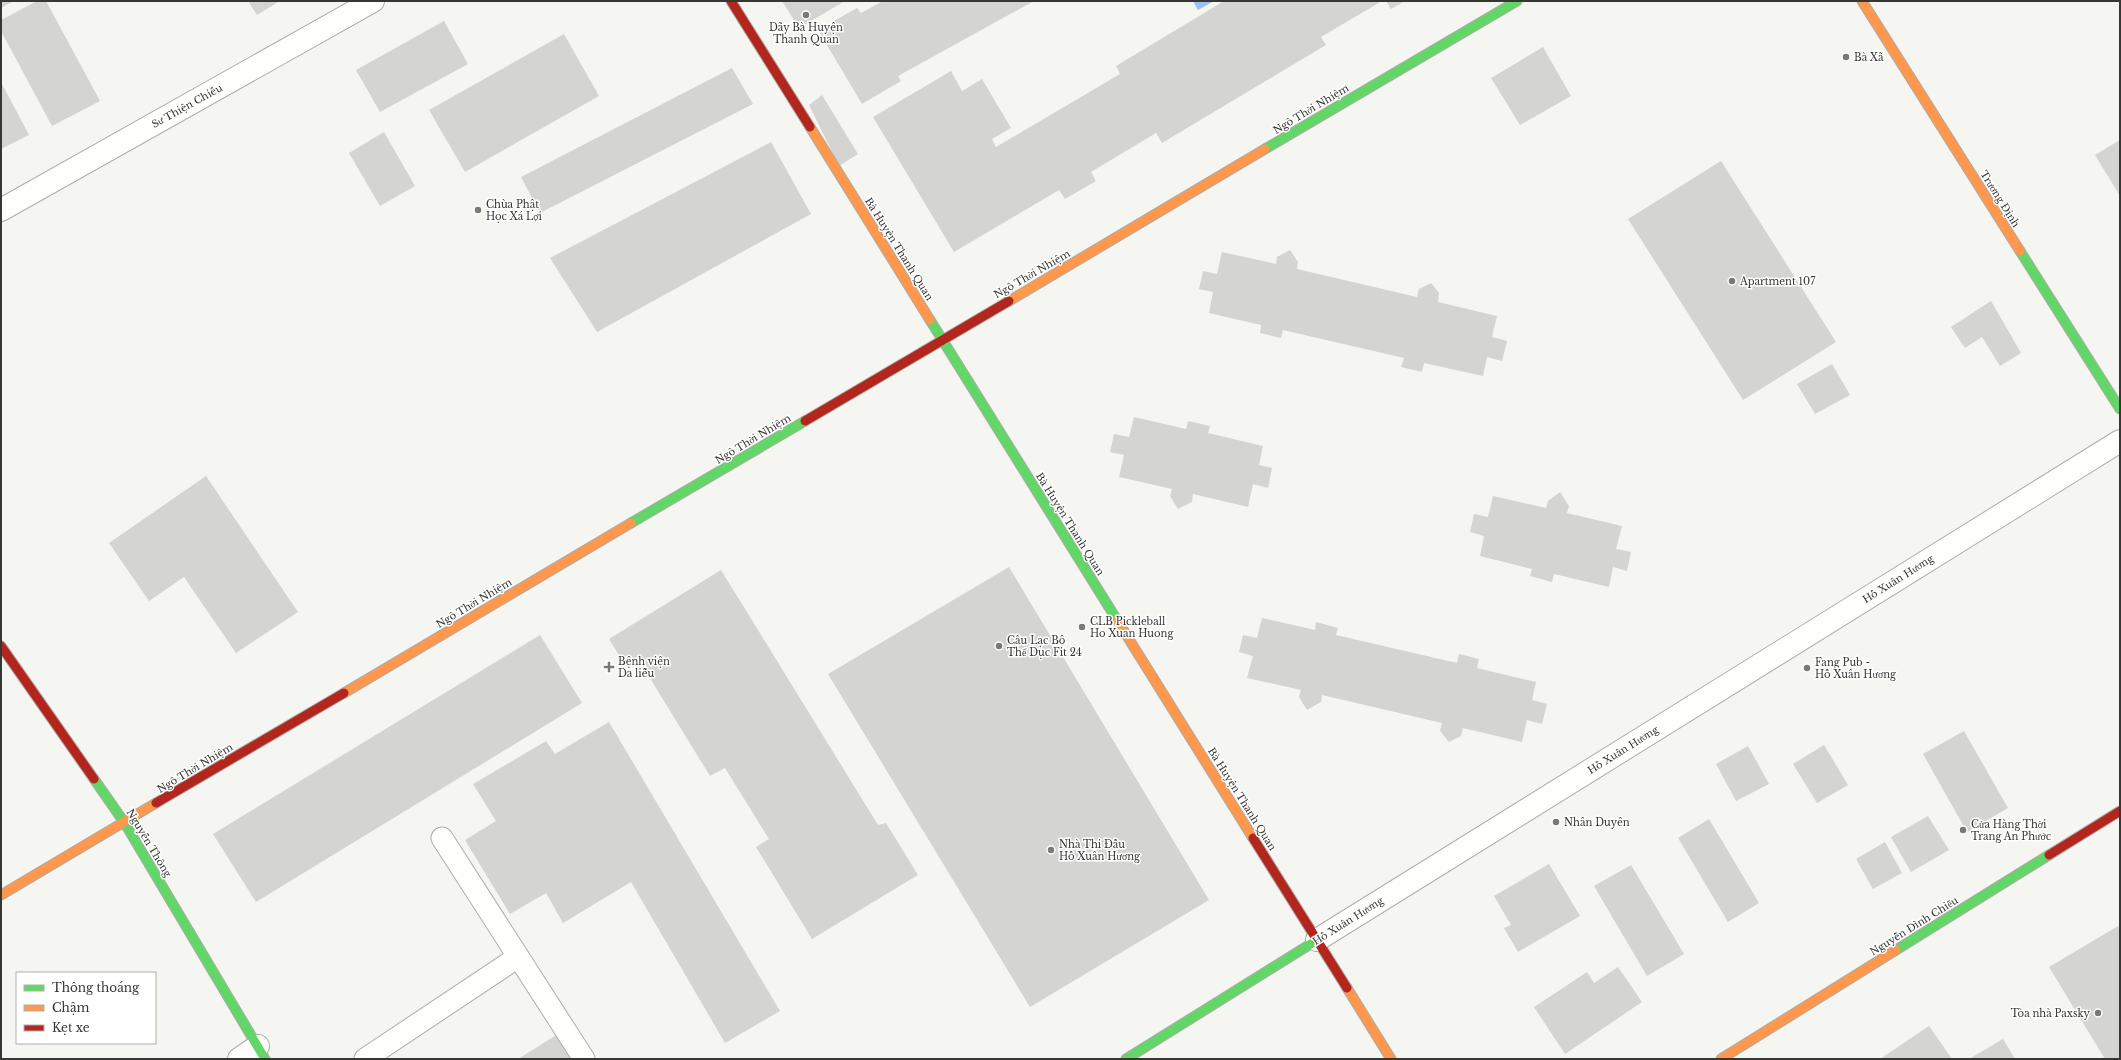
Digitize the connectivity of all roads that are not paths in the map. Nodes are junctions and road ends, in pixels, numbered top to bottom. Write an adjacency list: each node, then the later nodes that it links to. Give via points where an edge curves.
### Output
1 (373, 1): 5 (street, Sư Thiện Chiếu)
2 (731, 1): 6 (street, Bà Huyện Thanh Quan)
3 (1517, 1): 6 (street, Ngô Thời Nhiệm)
4 (1862, 1): 7 (street, Trương Định)
5 (1, 210)
6 (942, 340): 11 (street, Ngô Thời Nhiệm); 14 (street, Bà Huyện Thanh Quan)
7 (2120, 409)
8 (2120, 441): 14 (street, Hồ Xuân Hương)
9 (1, 646): 11 (street, Nguyễn Thông)
10 (2120, 811): 22 (street, Nguyễn Đình Chiểu)
11 (124, 822): 13 (street, Ngô Thời Nhiệm); 16 (street, Nguyễn Thông)
12 (442, 838): 15 (lane)
13 (1, 895)
14 (1317, 940): 20 (street, Hồ Xuân Hương); 21 (street, Bà Huyện Thanh Quan)
15 (518, 957): 18 (lane); 19 (lane)
16 (262, 1053): 17 (street)
17 (239, 1059)
18 (365, 1059)
19 (584, 1059)
20 (1126, 1059)
21 (1391, 1059)
22 (1721, 1059)

